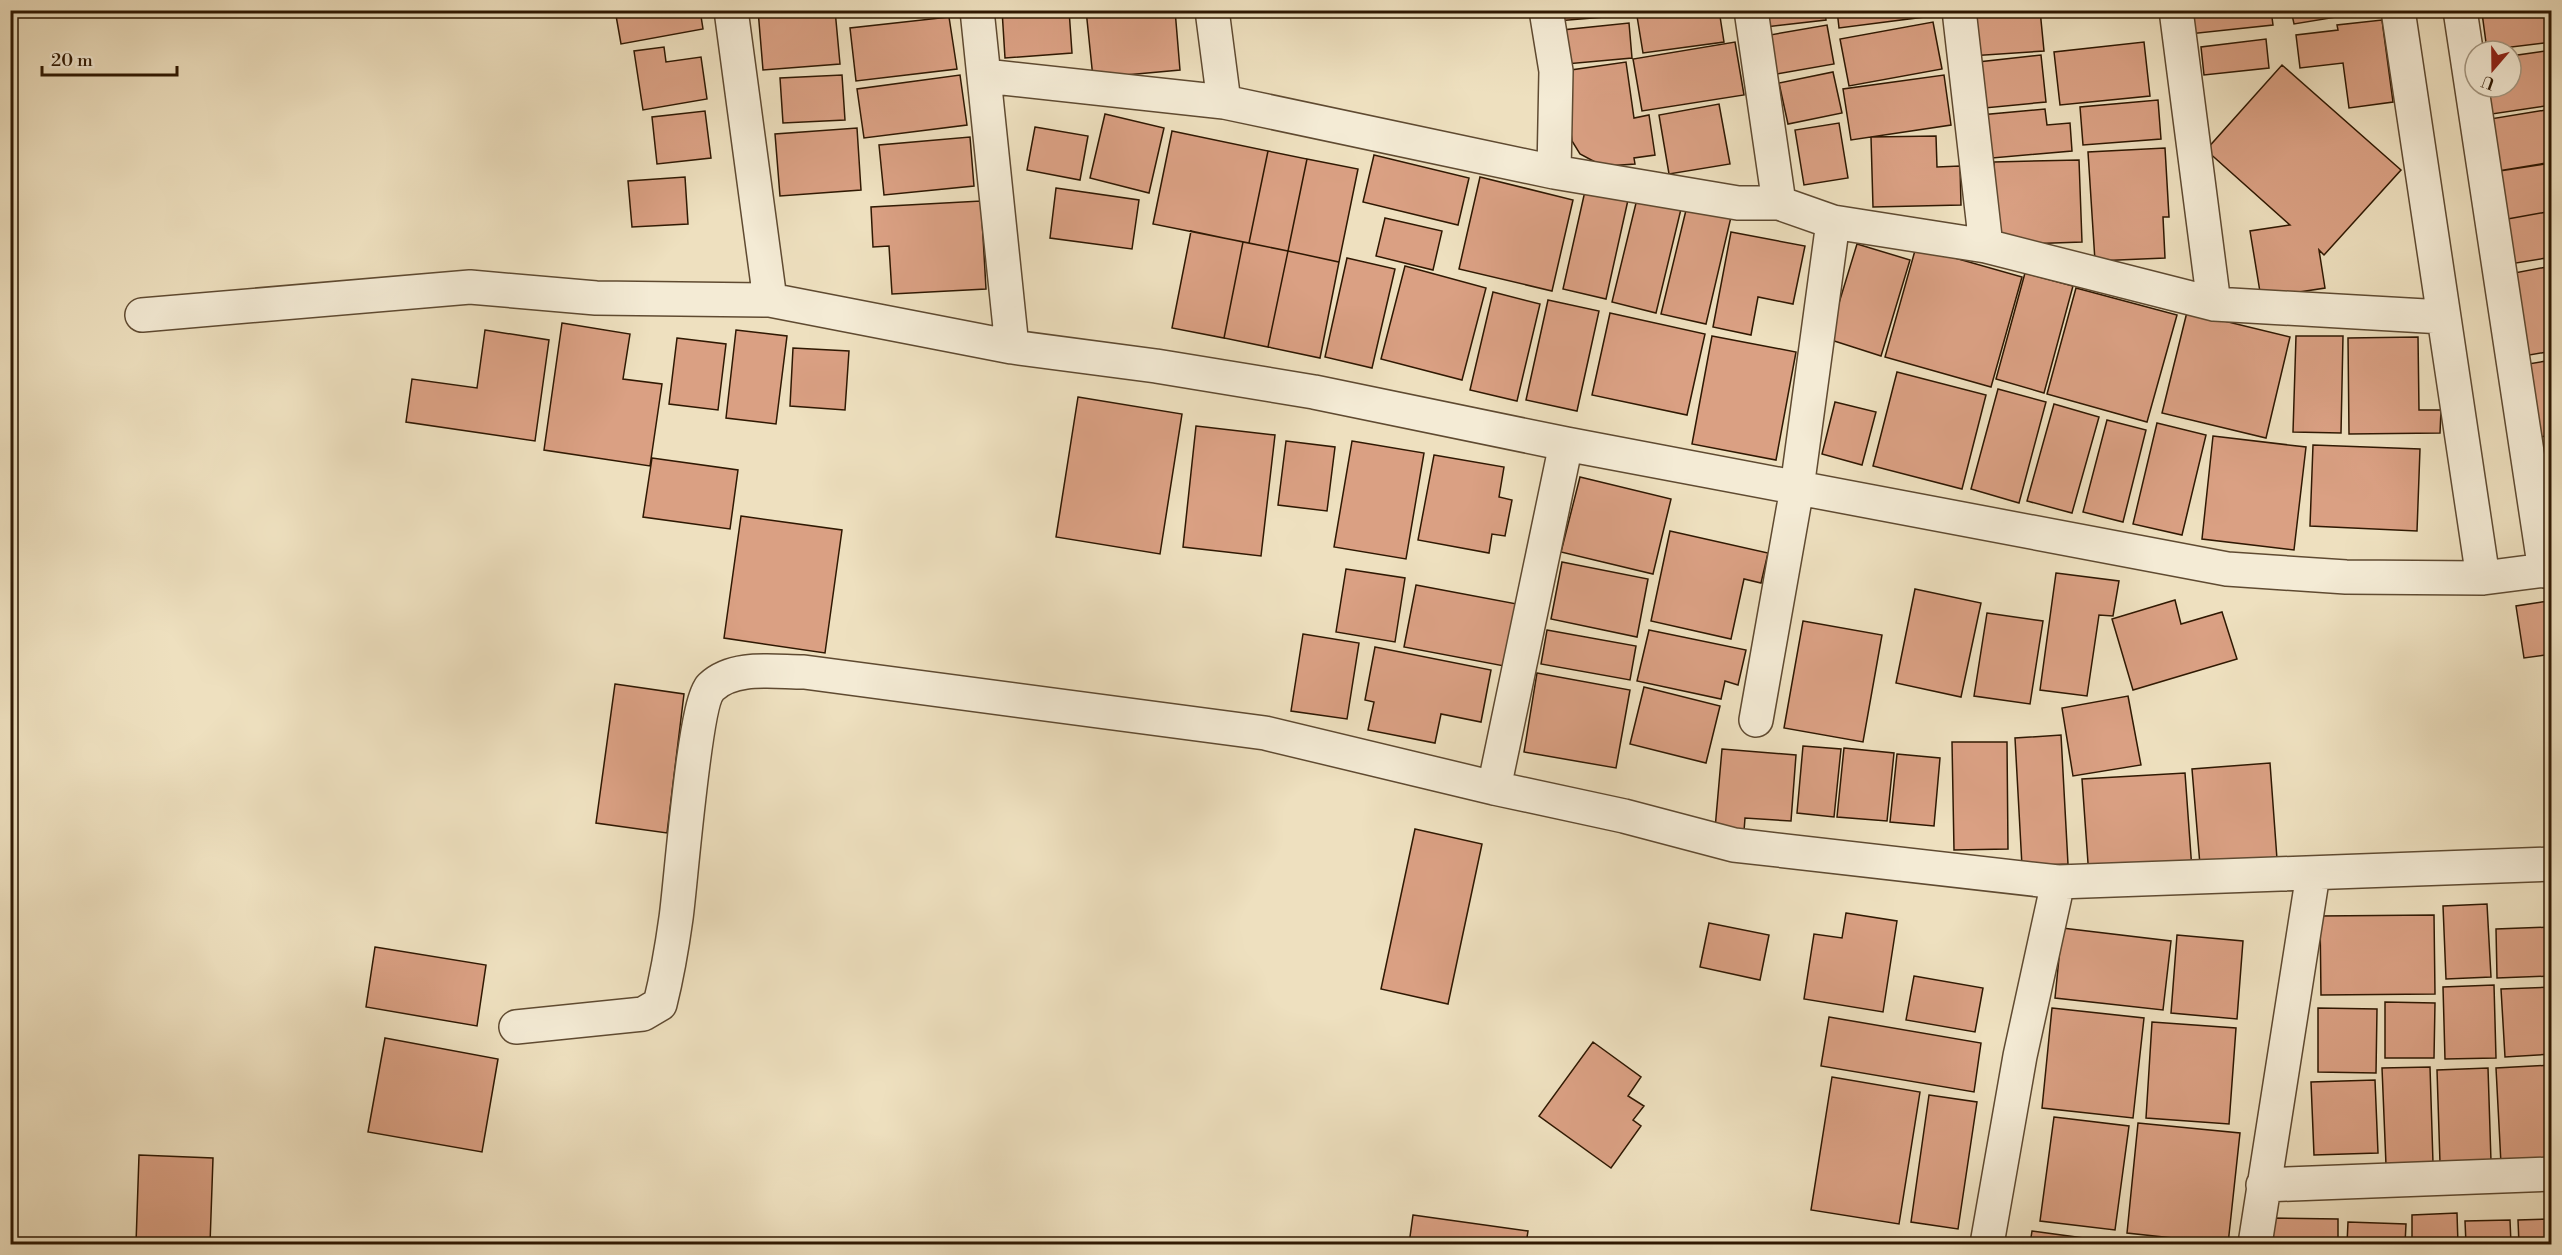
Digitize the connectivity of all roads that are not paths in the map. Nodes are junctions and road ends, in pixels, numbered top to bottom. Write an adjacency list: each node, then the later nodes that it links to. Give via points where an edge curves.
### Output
1 (731, 10): 16 (street)
2 (977, 10): 10 (street)
3 (1212, 10): 11 (street)
4 (1546, 10): 12 (street, via 1556,70)
5 (1751, 10): 13 (street)
6 (1959, 10): 15 (street)
7 (2176, 10): 17 (street)
8 (2398, 10): 19 (street)
9 (2460, 10): 23 (street)
10 (985, 76): 11 (street); 20 (street)
11 (1224, 102): 12 (street)
12 (1554, 172): 13 (street, via 1738,203)
13 (1779, 203): 14 (street)
14 (1833, 222): 15 (street); 22 (street)
15 (1986, 246): 17 (street)
16 (770, 300): 18 (street, via 596,298 470,287); 20 (street)
17 (2214, 304): 19 (street)
18 (142, 315)
19 (2443, 317): 24 (street)
20 (1012, 346): 21 (street, via 1314,392)
21 (1566, 444): 22 (street); 26 (street)
22 (1797, 488): 24 (street, via 2227,569 2346,578); 25 (street)
23 (2548, 570): 24 (street)
24 (2483, 578)
25 (1756, 720)
26 (1494, 788): 29 (street, via 1734,845); 30 (street, via 1265,733 804,672 746,672 721,679 708,689 701,715 676,919 660,1004 643,1014)
27 (2552, 864): 28 (street)
28 (2313, 874): 29 (street); 32 (street)
29 (2058, 882): 33 (street, via 2020,1056)
30 (516, 1027)
31 (2552, 1174): 32 (street)
32 (2263, 1185): 34 (street)
33 (1987, 1245)
34 (2255, 1245)

